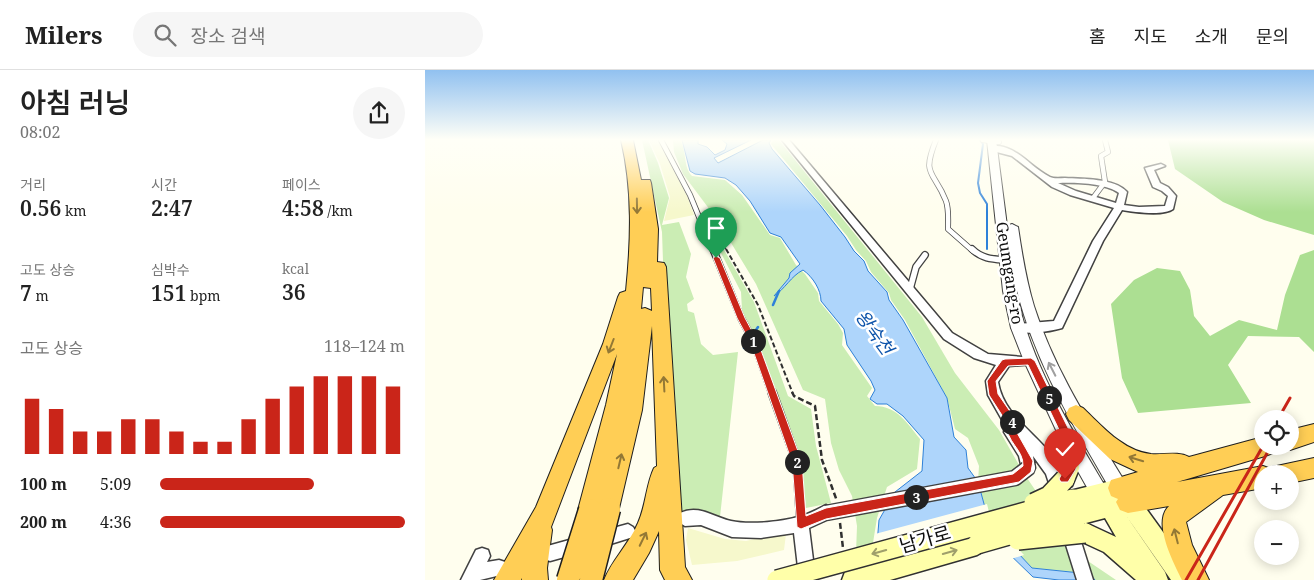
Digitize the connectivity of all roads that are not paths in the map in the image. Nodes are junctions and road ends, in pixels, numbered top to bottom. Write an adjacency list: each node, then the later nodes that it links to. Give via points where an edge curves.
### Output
1 (632, 164): 16 (highway, one-way to 16, via 637,188)
2 (641, 164): 15 (highway)
3 (674, 164): 42 (lane, via 754,342 797,462)
4 (805, 164): 19 (street)
5 (928, 164): 18 (lane, via 947,203 948,229 978,255)
6 (994, 164): 18 (street, Geumgang-ro)
7 (996, 164): 21 (street, Geumgang-ro, via 1017,263)
8 (1027, 164): 11 (street)
9 (1100, 164): 12 (lane, via 1105,172)
10 (1161, 166): 14 (street, via 1151,166 1149,172 1156,185 1172,196 1169,209)
11 (1048, 180): 12 (street); 13 (street, via 1073,193)
12 (1105, 184): 13 (lane); 14 (street, via 1123,192)
13 (1093, 198): 14 (street)
14 (1119, 208): 21 (street, via 1098,241 1058,325)
15 (651, 229): 26 (highway, one-way to 15, via 657,253); 37 (highway, one-way to 15, via 632,410 642,349)
16 (638, 248): 37 (highway, via 631,340 607,448); 38 (highway, one-way to 38, via 620,321)
17 (925, 255): 19 (lane, via 916,266)
18 (1006, 260): 20 (street, Geumgang-ro)
19 (910, 289): 23 (street, via 948,336 986,360)
20 (1018, 328): 21 (street); 22 (street, Geumgang-ro)
21 (1035, 328): 24 (street, Geumgang-ro, one-way to 21)
22 (1031, 361): 23 (street); 29 (street, Geumgang-ro)
23 (1005, 362): 25 (street, via 992,381 994,395)
24 (1076, 414): 31 (highway, one-way to 24, via 1150,464 1125,456); 36 (street, Geumgang-ro)
25 (1012, 423): 42 (street, bridge, via 1011,432 1028,461 1028,468 1015,478 835,513); 56 (street, via 1053,471)
26 (667, 433): 51 (highway, one-way to 26, via 645,536 661,488); 52 (highway, via 673,570)
27 (1314, 433): 28 (highway)
28 (1299, 437)
29 (1068, 438): 36 (street, Geumgang-ro); 41 (main road, bridge, via 1071,469 1065,479 1049,496)
30 (1254, 449): 31 (highway)
31 (1201, 464): 36 (highway)
32 (1314, 468): 33 (highway)
33 (1299, 471)
34 (1254, 479): 35 (highway)
35 (1224, 484): 36 (highway); 60 (highway, one-way to 35, via 1181,551 1173,518 1183,508)
36 (1113, 497): 39 (main road, 남가로); 58 (main road, Geumgang-ro); 59 (main road, Geumgang-ro)
37 (599, 510): 49 (highway, bridge); 50 (highway, bridge)
38 (543, 515): 46 (highway); 48 (highway)
39 (1080, 515): 41 (main road, 남가로, bridge); 55 (main road, one-way to 39, bridge); 57 (main road)
40 (685, 518): 42 (street, via 701,518 732,529 761,530)
41 (993, 520): 53 (main road, 남가로, one-way to 53, bridge)
42 (801, 524): 54 (street)
43 (628, 532): 44 (street)
44 (551, 553)
45 (482, 556): 47 (street)
46 (503, 574): 47 (street)
47 (471, 576)
48 (535, 580)
49 (568, 580)
50 (591, 580)
51 (617, 580)
52 (679, 580)
53 (777, 580)
54 (808, 580)
55 (853, 580)
56 (1085, 580)
57 (1153, 580)
58 (1157, 580)
59 (1185, 580)
60 (1196, 580)

